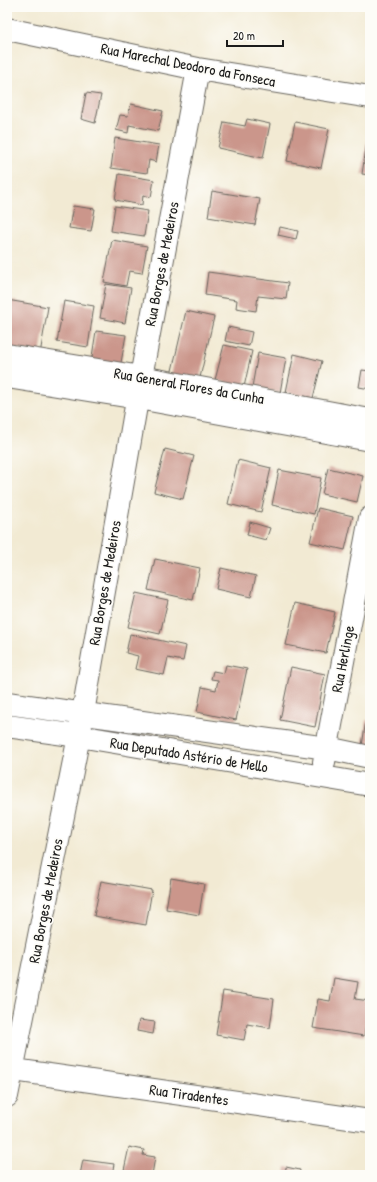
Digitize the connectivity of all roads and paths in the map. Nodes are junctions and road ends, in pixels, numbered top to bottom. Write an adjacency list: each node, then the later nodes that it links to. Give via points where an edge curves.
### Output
1 (7, 29): 2 (street, Rua Marechal Deodoro da Fonseca)
2 (198, 68): 3 (street, Rua Marechal Deodoro da Fonseca); 6 (street, Rua Borges de Medeiros)
3 (370, 97)
4 (7, 355): 6 (street, Rua General Flores da Cunha)
5 (7, 377): 7 (street, Rua General Flores da Cunha)
6 (141, 377): 7 (street, Rua Borges de Medeiros); 8 (street, Rua General Flores da Cunha)
7 (138, 398): 9 (street, Rua General Flores da Cunha); 12 (street, Rua Borges de Medeiros)
8 (370, 420)
9 (370, 440)
10 (370, 518): 15 (street, Rua Herlinge)
11 (7, 703): 12 (street, Rua Deputado Astério de Mello)
12 (82, 714): 14 (street, Rua Borges de Medeiros); 15 (street, Rua Deputado Astério de Mello)
13 (7, 726): 14 (street, Rua Deputado Astério de Mello)
14 (79, 736): 17 (street, Rua Deputado Astério de Mello); 19 (street, Rua Borges de Medeiros)
15 (326, 748): 16 (street, Rua Deputado Astério de Mello); 17 (street, Rua Herlinge)
16 (370, 757)
17 (322, 777): 18 (street, Rua Deputado Astério de Mello)
18 (370, 785)
19 (9, 1070): 20 (street, Rua Borges de Medeiros); 21 (street, Rua Tiradentes)
20 (7, 1096)
21 (370, 1121)

